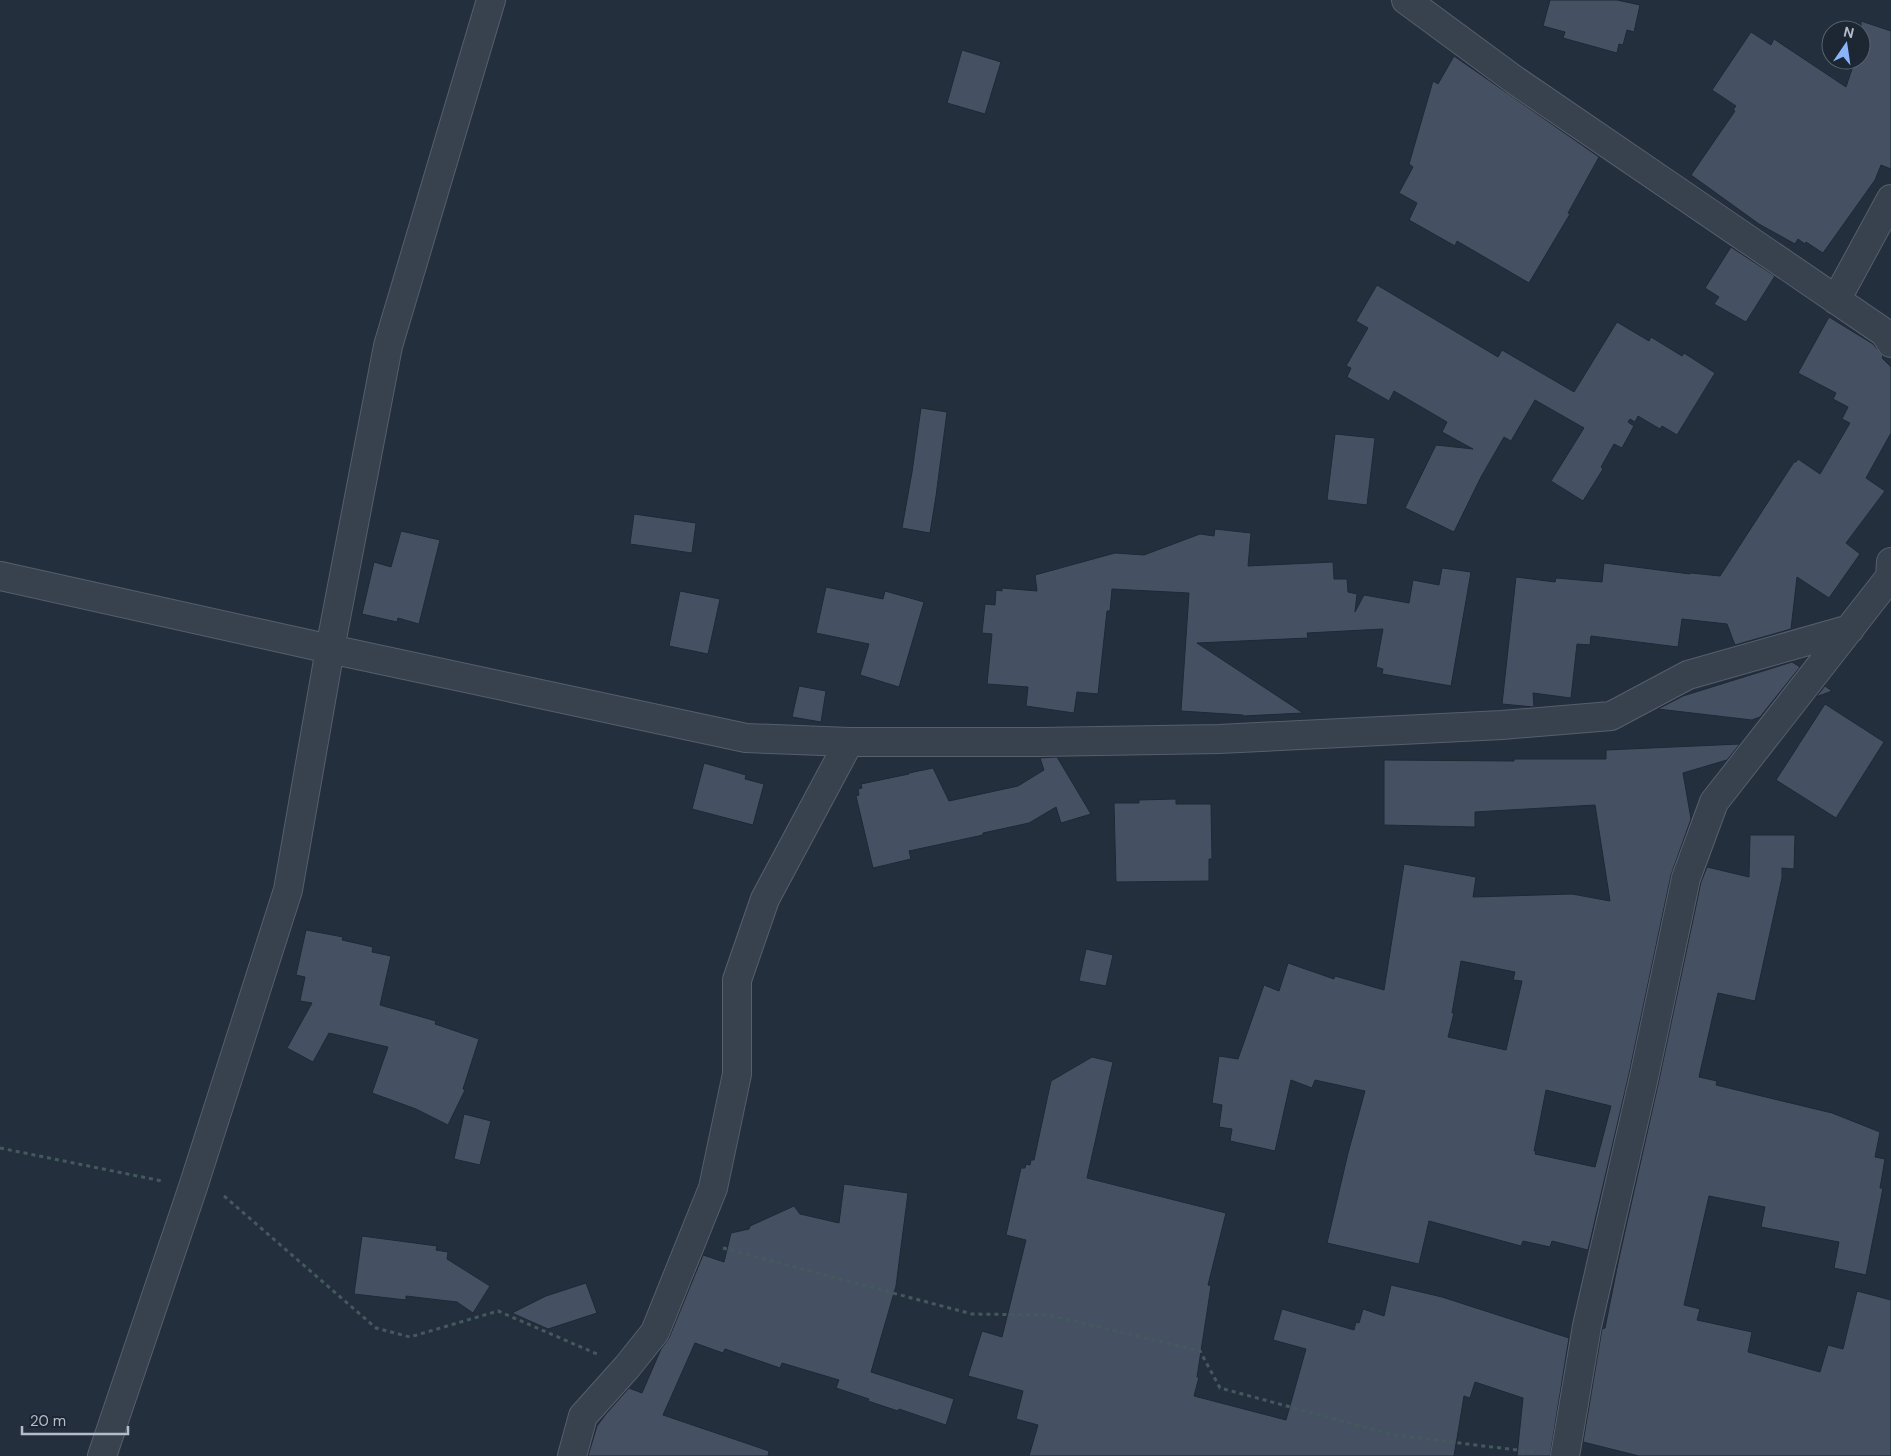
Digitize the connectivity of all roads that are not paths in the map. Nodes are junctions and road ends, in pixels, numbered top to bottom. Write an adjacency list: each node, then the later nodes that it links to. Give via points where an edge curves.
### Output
1 (491, 0): 9 (street, via 388,346)
2 (1406, 0): 4 (street, via 1516,81)
3 (1891, 198): 4 (street)
4 (1836, 300): 5 (street, via 1885,333)
5 (1891, 343)
6 (1891, 572): 8 (street)
7 (0, 576): 9 (street)
8 (1850, 629): 10 (street, via 1688,675 1611,716 1502,725 1219,738); 15 (street, via 1714,802 1686,878 1587,1326)
9 (330, 649): 10 (street, via 746,738); 11 (street, via 288,890)
10 (849, 742): 14 (street, via 766,899 737,980 737,1074 714,1188 655,1332 583,1416)
11 (117, 1416): 12 (street); 13 (street)
12 (102, 1456)
13 (118, 1456)
14 (572, 1456)
15 (1565, 1456): 16 (street)
16 (1570, 1456)

